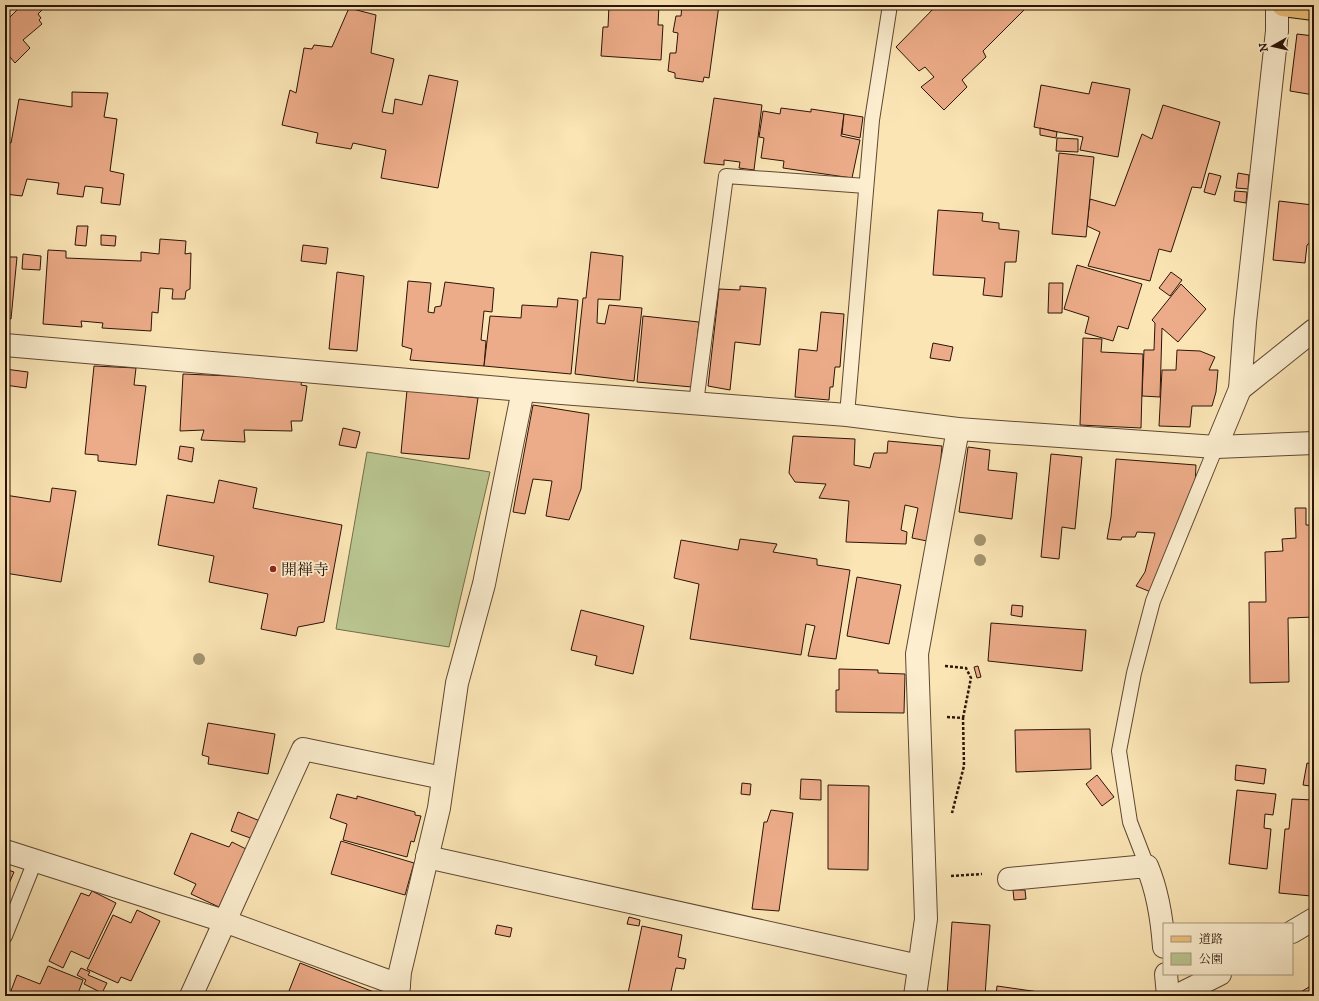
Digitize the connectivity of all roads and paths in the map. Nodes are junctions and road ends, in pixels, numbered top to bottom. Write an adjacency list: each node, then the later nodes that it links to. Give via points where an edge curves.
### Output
1 (890, 5): 5 (lane, via 872,120)
2 (1277, 5): 8 (street, via 1277,31)
3 (1283, 5): 4 (main road)
4 (1314, 9)
5 (866, 186): 10 (lane, via 726,176); 11 (lane)
6 (1314, 330): 8 (street)
7 (5, 345): 9 (street)
8 (1240, 389): 14 (street)
9 (522, 390): 10 (street); 17 (street, via 484,584 457,683)
10 (696, 403): 11 (street)
11 (847, 415): 12 (street)
12 (958, 429): 14 (street); 15 (street, via 917,654)
13 (1314, 443): 14 (street)
14 (1216, 447): 21 (lane, via 1153,601 1134,673 1119,751 1130,822)
15 (918, 663): 16 (path, via 966,668 971,678); 22 (street)
16 (963, 718)
17 (443, 778): 19 (street, via 439,808); 25 (street, via 303,749)
18 (5, 851): 20 (street)
19 (427, 857): 29 (street); 32 (street)
20 (35, 861): 25 (street); 27 (lane)
21 (1147, 866): 23 (street); 28 (street, via 1153,879)
22 (925, 878): 23 (path, via 999,872); 29 (street, via 926,919)
23 (1009, 879)
24 (1314, 918): 26 (street)
25 (224, 921): 32 (street); 33 (street)
26 (1293, 931)
27 (5, 936)
28 (1163, 937)
29 (920, 966): 34 (street)
30 (1166, 975): 35 (street)
31 (1218, 975): 36 (street)
32 (398, 990)
33 (191, 996)
34 (915, 996)
35 (1168, 996)
36 (1176, 996)

